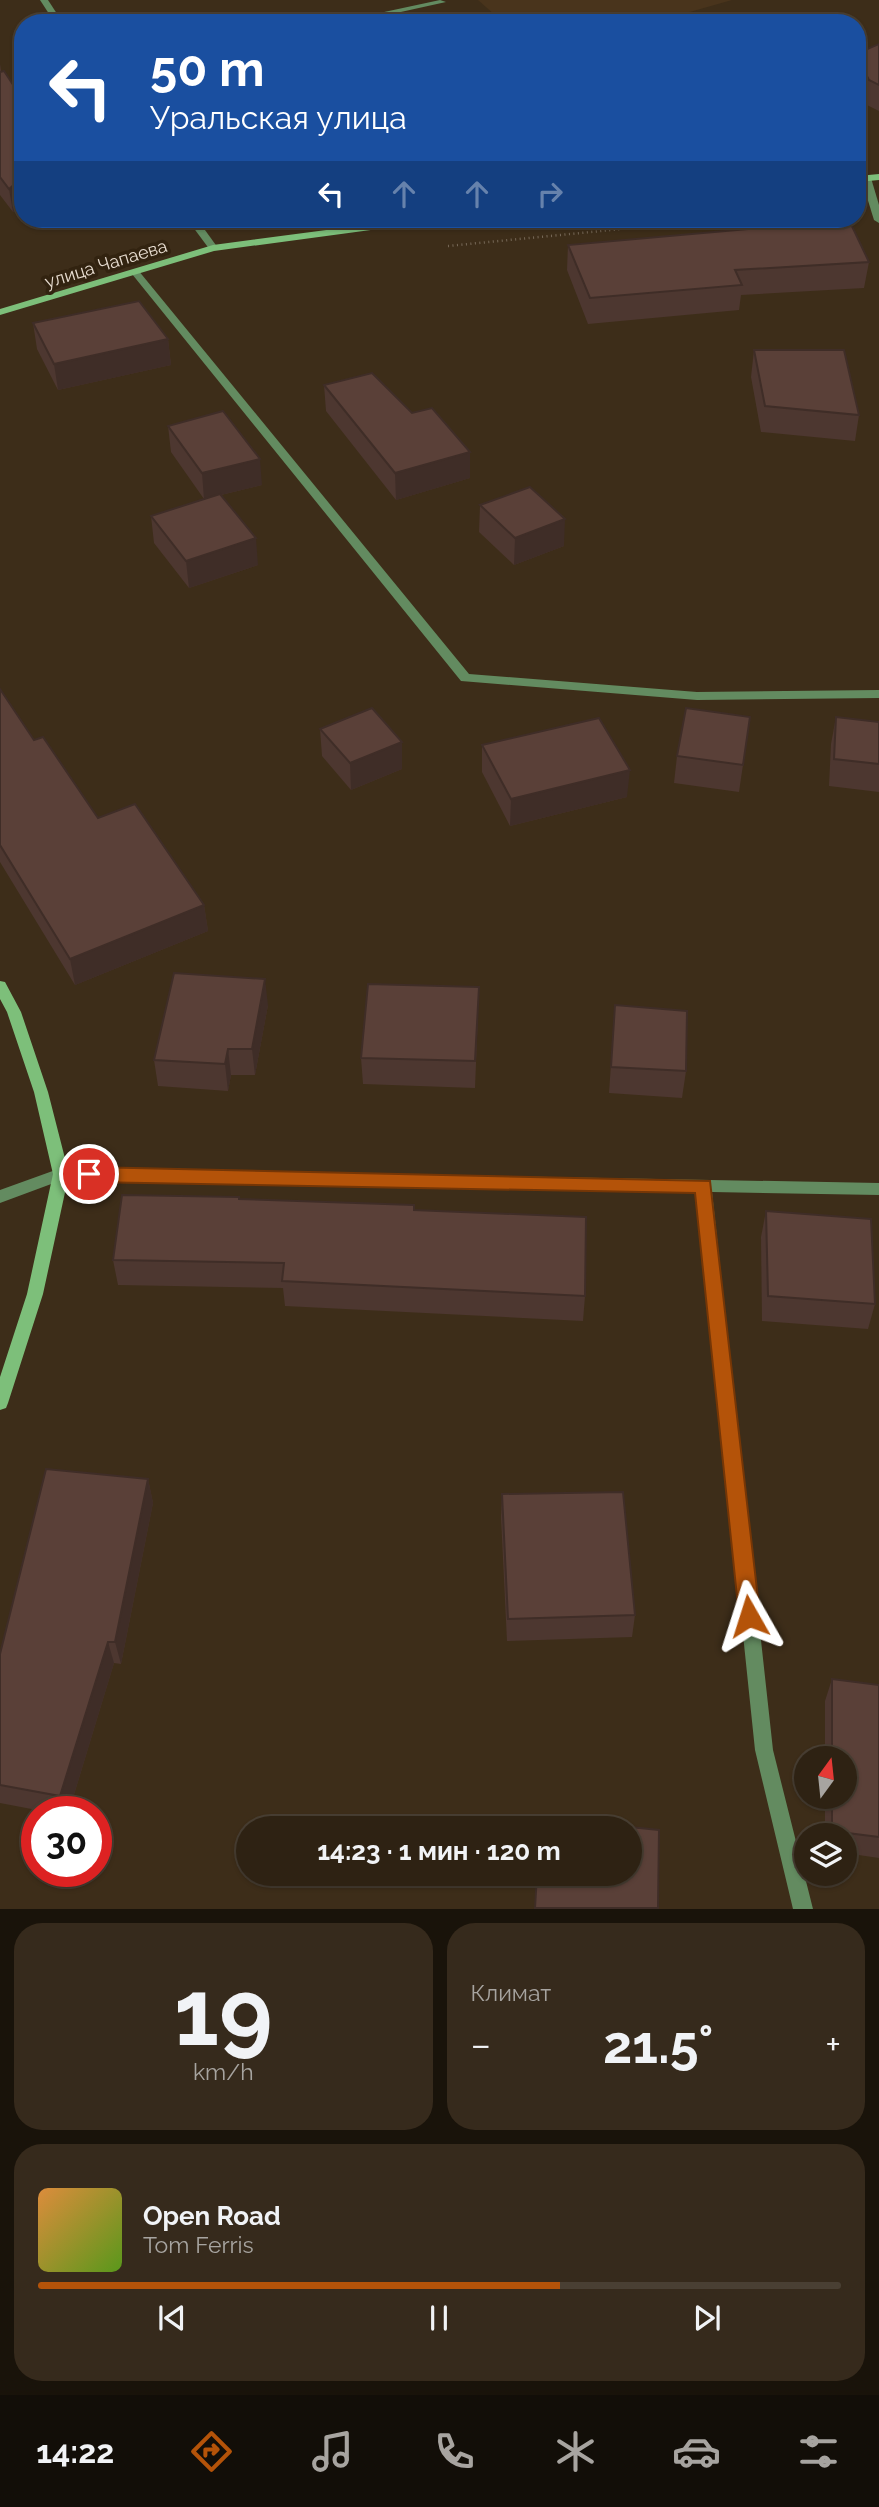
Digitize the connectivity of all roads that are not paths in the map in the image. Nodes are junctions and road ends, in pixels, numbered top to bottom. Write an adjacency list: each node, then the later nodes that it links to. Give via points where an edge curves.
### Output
1 (442, 2): 2 (street)
2 (382, 14)
3 (866, 189): 4 (street)
4 (879, 220)
5 (199, 228): 7 (street)
6 (363, 228): 7 (street, улица Чапаева)
7 (213, 248): 8 (street, улица Чапаева)
8 (135, 272): 9 (street, улица Чапаева); 10 (street, via 465,678 697,696)
9 (0, 312)
10 (879, 694)
11 (0, 986): 12 (street, via 14,1012 41,1092)
12 (61, 1174): 13 (street); 15 (street); 16 (street, via 34,1294)
13 (704, 1186): 14 (street); 17 (street, via 764,1750)
14 (879, 1189)
15 (0, 1198)
16 (0, 1403)
17 (803, 1909)

